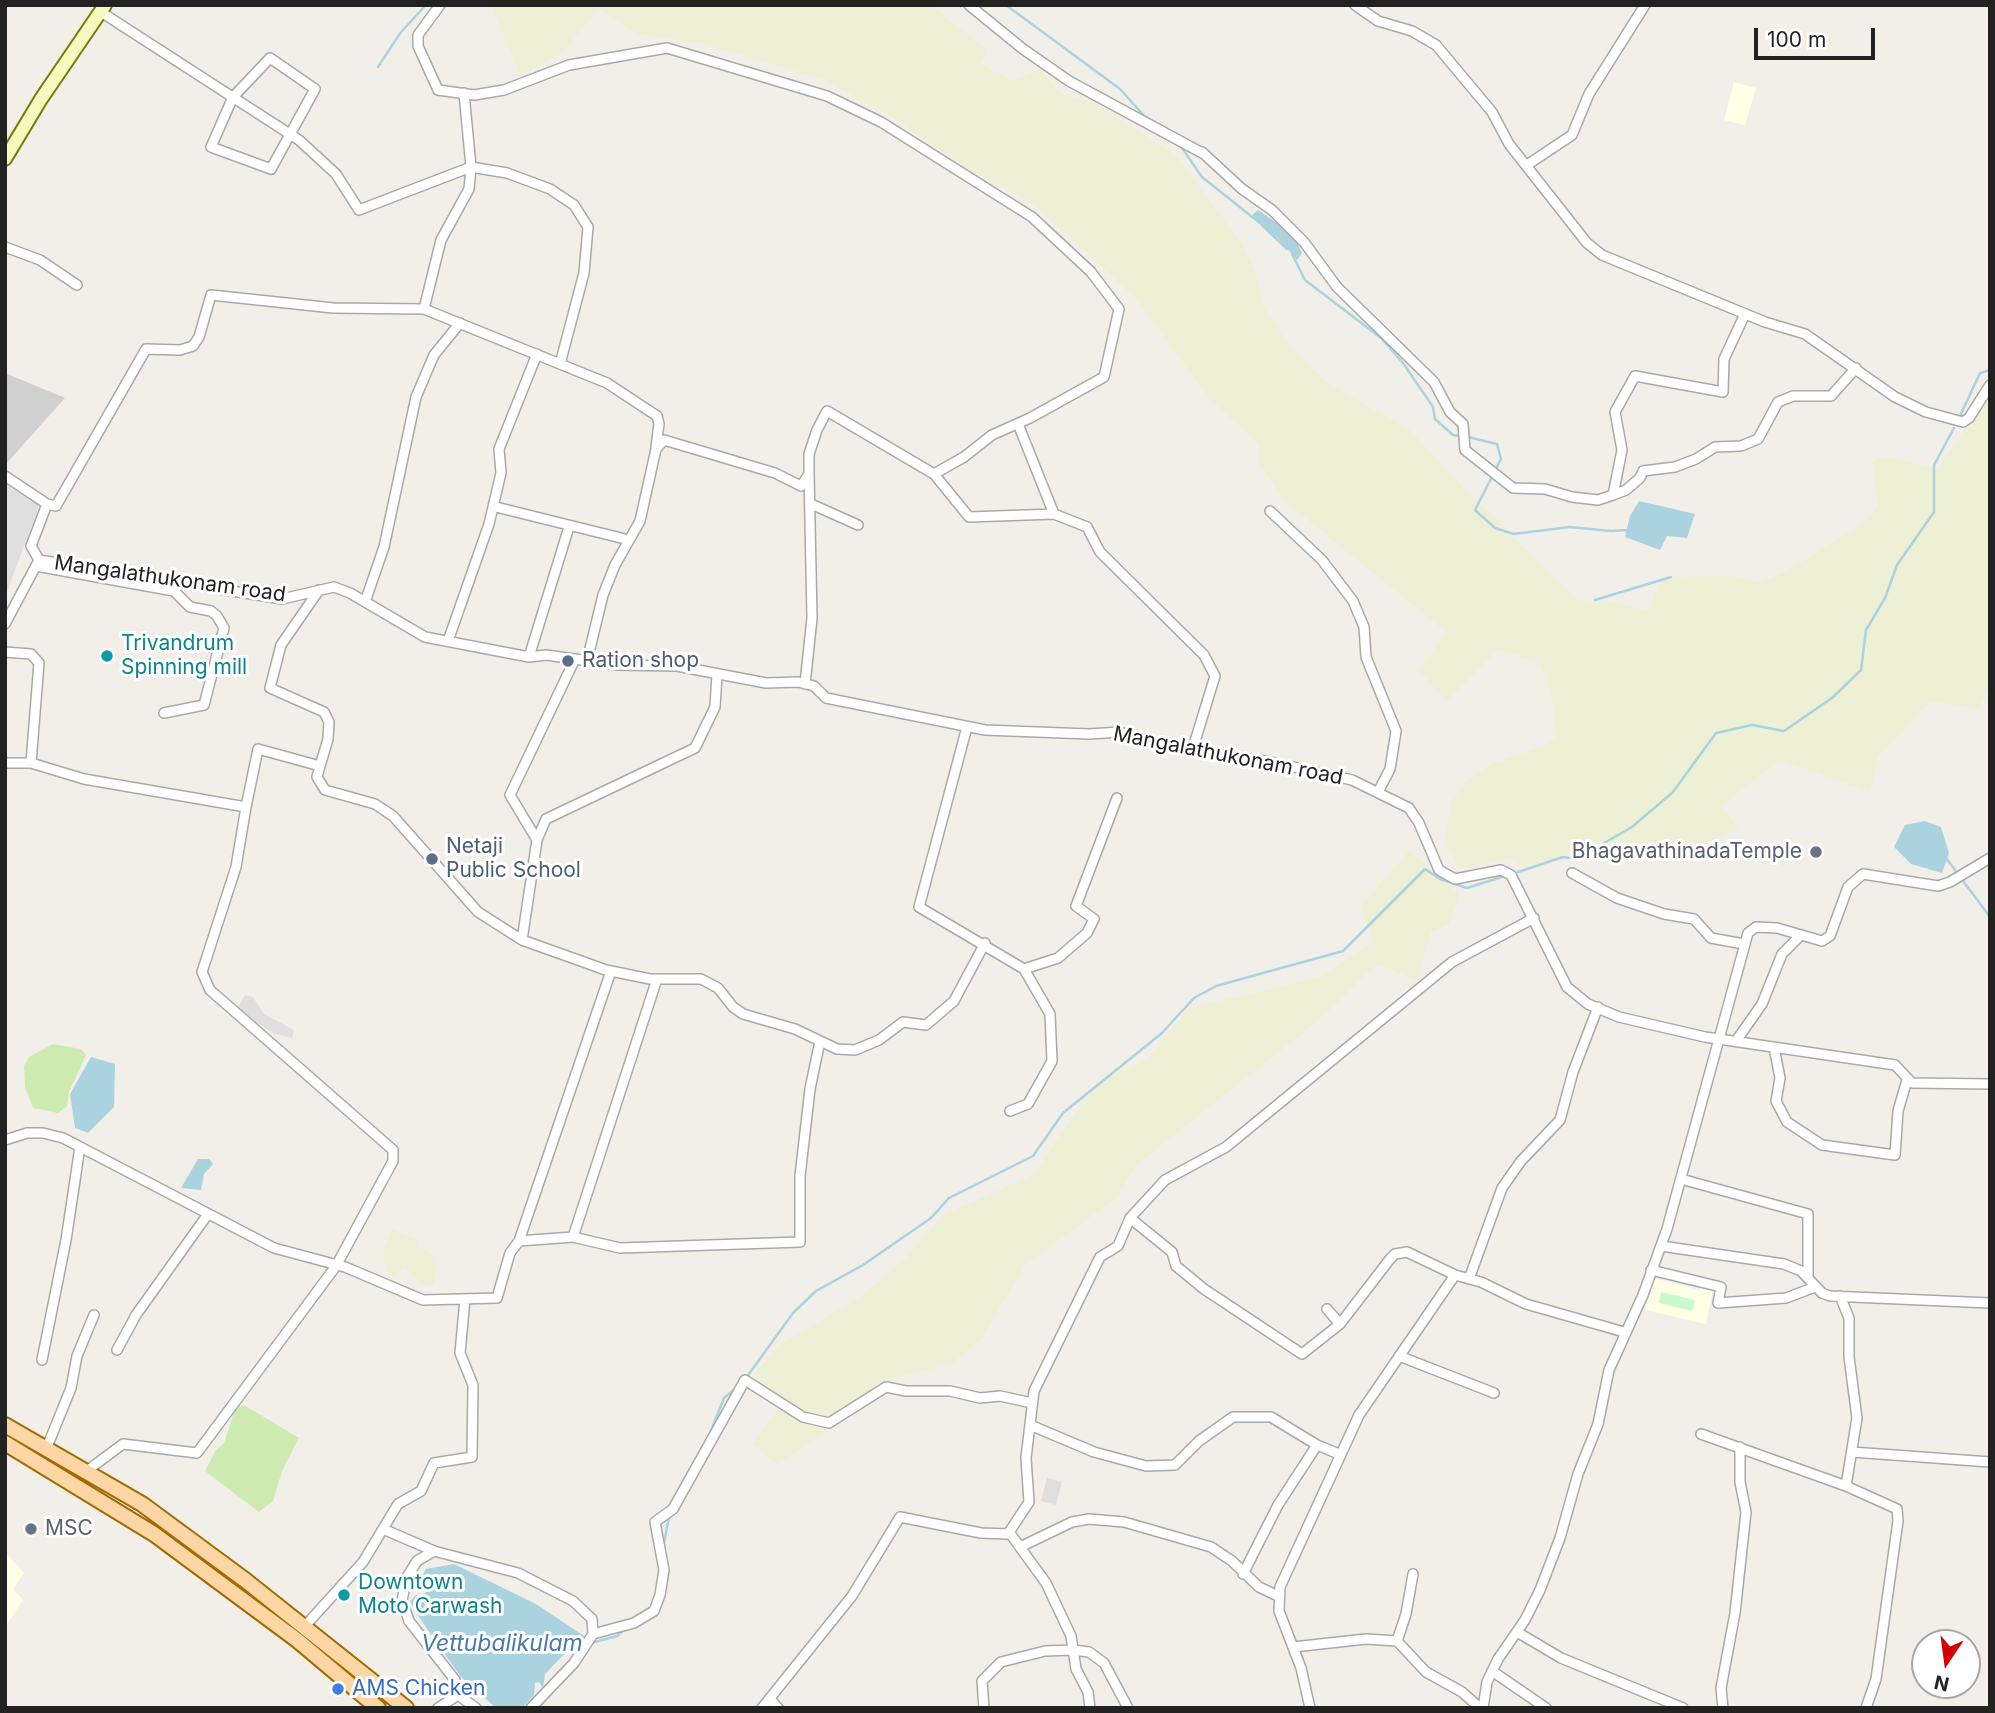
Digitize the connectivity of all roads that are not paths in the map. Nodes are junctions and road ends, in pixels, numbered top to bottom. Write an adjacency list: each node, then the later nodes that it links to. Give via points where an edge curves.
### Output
1 (440, 5): 6 (street, via 418,35 418,46 438,90)
2 (969, 5): 26 (street, via 1069,81 1203,153 1272,210 1304,242 1337,287 1434,382 1450,412 1463,424 1465,450 1513,488 1598,500)
3 (1355, 5): 10 (street, via 1378,21 1412,31 1436,45 1492,112)
4 (1645, 5): 10 (street, via 1589,94 1572,135)
5 (103, 9): 7 (street); 9 (main road)
6 (464, 93): 11 (street); 21 (street, via 504,90 569,65 667,48 827,96 881,122 1032,217 1091,272 1119,309 1104,377)
7 (233, 97): 8 (street); 8 (street, via 211,147 271,169); 8 (street, via 270,58 315,89)
8 (289, 134): 11 (street, via 336,174 359,210)
9 (5, 159)
10 (1527, 165): 15 (street, via 1597,251)
11 (471, 167): 14 (street, via 469,189 441,240); 18 (street, via 507,173 550,189 574,205 588,227 584,273)
12 (5, 247): 13 (street, via 40,260)
13 (77, 285)
14 (424, 309): 16 (street); 27 (street, via 333,308 211,295 193,346 146,349 56,506)
15 (1745, 314): 19 (street, via 1805,334); 26 (street, via 1724,359 1723,392 1635,376 1615,412 1622,450)
16 (460, 323): 17 (street); 37 (street, via 434,355 415,397 384,547)
17 (537, 355): 18 (street); 39 (street, via 499,449 501,473 489,524)
18 (560, 364): 22 (street, via 607,383 657,416)
19 (1856, 368): 20 (street, via 1895,397 1960,422 1969,418); 26 (street, via 1831,396 1793,396 1778,402 1758,439 1741,446 1715,447 1675,467 1643,471 1626,490)
20 (1990, 385)
21 (1018, 424): 24 (street, via 992,435); 31 (street)
22 (656, 449): 23 (street, via 664,440 692,447 801,486); 34 (street, via 640,521)
23 (809, 474): 24 (street, via 809,454 827,411); 28 (street)
24 (934, 474): 31 (street, via 969,517)
25 (5, 476): 27 (street)
26 (1613, 495)
27 (47, 504): 35 (street, Mangalathukonam road, via 31,546)
28 (811, 504): 32 (street); 45 (street, via 812,618)
29 (496, 507): 33 (street)
30 (1270, 511): 52 (street, via 1322,560 1353,601 1364,627 1366,657 1396,731 1390,769)
31 (1054, 514): 48 (street, via 1087,527 1100,552 1203,655 1215,676)
32 (858, 525)
33 (569, 527): 34 (street); 41 (street)
34 (629, 540): 43 (street, via 603,595)
35 (38, 563): 36 (street, Mangalathukonam road, via 282,599); 38 (street); 46 (street, via 174,591 190,607 217,616 224,628 204,705)
36 (319, 590): 37 (street, Mangalathukonam road, via 334,587); 51 (street, via 282,645 270,688 324,712 328,739)
37 (365, 602): 39 (street, Mangalathukonam road, via 425,637)
38 (5, 624)
39 (448, 641): 41 (street, Mangalathukonam road)
40 (5, 652): 50 (street, via 31,654 39,663)
41 (529, 657): 42 (street, Mangalathukonam road, via 546,654)
42 (575, 659): 43 (street, Mangalathukonam road); 55 (street, via 510,795)
43 (587, 661): 44 (street, Mangalathukonam road, via 677,666)
44 (717, 675): 45 (street, Mangalathukonam road); 55 (street, via 715,707 695,748 546,820)
45 (805, 684): 47 (street, Mangalathukonam road, via 826,698)
46 (164, 713)
47 (967, 727): 48 (street, Mangalathukonam road, via 1027,733 1120,732 1139,741); 61 (street, via 919,907)
48 (1192, 751): 52 (street, Mangalathukonam road, via 1310,770)
49 (5, 763): 50 (street)
50 (31, 763): 54 (street, via 84,779)
51 (320, 766): 54 (street, via 258,749); 60 (street, via 317,777 325,790 375,804 393,816 478,912)
52 (1378, 792): 58 (street, Mangalathukonam road, via 1409,808 1439,870 1464,879 1507,872)
53 (1117, 798): 63 (street, via 1076,906 1094,919 1087,933 1058,958)
54 (246, 807): 82 (street, via 236,867 202,972 210,990 393,1150 393,1161)
55 (537, 840): 60 (street)
56 (1990, 858): 59 (street, via 1938,886 1863,874 1848,887 1830,936 1816,941)
57 (1572, 873): 62 (street, via 1617,898 1694,919 1711,938)
58 (1534, 918): 66 (street, Mangalathukonam road, via 1567,987); 78 (street, via 1452,962 1226,1147 1164,1180)
59 (1798, 938): 62 (street, via 1756,927); 69 (street, via 1782,954 1762,1004)
60 (522, 940): 64 (street)
61 (985, 943): 63 (street); 68 (street, via 954,1001 926,1025 903,1022 855,1050 837,1049)
62 (1744, 944): 67 (street)
63 (1024, 969): 73 (street, via 1049,1014 1052,1061 1028,1104)
64 (611, 971): 65 (street); 80 (street)
65 (657, 979): 68 (street, via 701,979 718,988 743,1014); 79 (street)
66 (1598, 1007): 67 (street, Mangalathukonam road, via 1619,1017); 86 (street, via 1560,1120 1502,1188)
67 (1717, 1038): 69 (street, Mangalathukonam road); 76 (street)
68 (820, 1041): 79 (street, via 800,1176 800,1242 620,1248)
69 (1736, 1041): 70 (street, Mangalathukonam road)
70 (1774, 1047): 71 (street, Mangalathukonam road, via 1895,1065); 71 (street, via 1780,1078 1776,1101 1787,1122 1822,1146 1895,1155 1898,1111)
71 (1907, 1080): 72 (street)
72 (1990, 1084)
73 (1010, 1111)
74 (5, 1140): 75 (street, via 43,1133)
75 (80, 1147): 77 (street); 97 (street)
76 (1681, 1179): 81 (street); 85 (street, via 1808,1214)
77 (208, 1214): 82 (street, via 274,1248); 95 (street, via 136,1315)
78 (1130, 1218): 93 (street, via 1172,1252 1176,1266 1204,1289 1302,1354); 99 (street, via 1118,1246 1100,1256)
79 (573, 1237): 80 (street)
80 (519, 1241): 89 (street, via 510,1253 497,1298)
81 (1661, 1245): 83 (street); 85 (street, via 1784,1264)
82 (336, 1266): 89 (street, via 423,1300); 110 (street, via 197,1452 123,1444)
83 (1651, 1270): 87 (street, via 1721,1287 1718,1303 1786,1298); 94 (street)
84 (1455, 1275): 86 (street); 93 (street, via 1413,1254 1395,1254); 96 (street)
85 (1808, 1277): 87 (street)
86 (1469, 1279): 94 (street, via 1526,1304)
87 (1815, 1287): 88 (street)
88 (1840, 1296): 90 (street); 107 (street, via 1849,1318 1857,1418)
89 (465, 1299): 112 (street, via 460,1353 473,1385 472,1457 434,1463 421,1491 398,1504)
90 (1990, 1303)
91 (1327, 1309): 93 (street)
92 (94, 1315): 105 (street)
93 (1340, 1324)
94 (1625, 1332): 120 (street, via 1609,1370 1598,1424 1560,1538)
95 (117, 1350)
96 (1399, 1356): 98 (street); 108 (street)
97 (42, 1360)
98 (1494, 1393)
99 (1032, 1403): 101 (street); 121 (street, via 886,1387 829,1423 803,1417 745,1380 673,1509 654,1522 664,1570 654,1611 634,1623)
100 (5, 1425): 105 (main road)
101 (1030, 1425): 104 (street, via 1094,1452 1146,1466 1175,1465 1233,1417 1271,1417); 113 (street, via 1029,1502)
102 (1701, 1434): 106 (street)
103 (5, 1443): 128 (main road, via 155,1534 298,1640)
104 (1317, 1445): 108 (street); 116 (street, via 1278,1505)
105 (47, 1447): 110 (main road)
106 (1740, 1447): 111 (street); 142 (street, via 1746,1512 1721,1688)
107 (1852, 1452): 109 (street); 111 (street)
108 (1339, 1454): 118 (street)
109 (1990, 1462)
110 (88, 1470): 119 (main road, via 142,1504)
111 (1846, 1486): 143 (street, via 1892,1506 1898,1515 1876,1679)
112 (383, 1529): 115 (street); 119 (street, via 363,1562)
113 (1009, 1532): 114 (street); 127 (street, via 981,1533 900,1517 852,1596)
114 (1020, 1547): 116 (street, via 1072,1522 1124,1521 1212,1547); 124 (street, via 1046,1583)
115 (434, 1551): 121 (street, via 518,1573 551,1589 592,1619); 126 (street, via 417,1561 407,1577 402,1600 409,1621 455,1680)
116 (1244, 1574): 118 (street)
117 (1413, 1574): 122 (street)
118 (1278, 1596): 123 (street)
119 (304, 1626): 129 (main road)
120 (1517, 1632): 125 (street); 141 (street, via 1561,1658)
121 (593, 1633): 132 (street, via 574,1662)
122 (1397, 1641): 123 (street, via 1366,1639); 139 (street, via 1426,1672)
123 (1293, 1647): 138 (street)
124 (1073, 1650): 135 (street, via 1001,1661 982,1681); 136 (street); 137 (street, via 1089,1652 1104,1663)
125 (1492, 1671): 139 (street); 140 (street)
126 (458, 1695): 130 (street); 131 (street)
127 (770, 1699): 133 (street); 134 (street)
128 (378, 1708)
129 (406, 1708)
130 (438, 1708)
131 (476, 1708)
132 (531, 1708)
133 (762, 1708)
134 (778, 1708)
135 (984, 1708)
136 (1090, 1708)
137 (1128, 1708)
138 (1310, 1708)
139 (1482, 1708)
140 (1546, 1708)
141 (1683, 1708)
142 (1723, 1708)
143 (1866, 1708)

